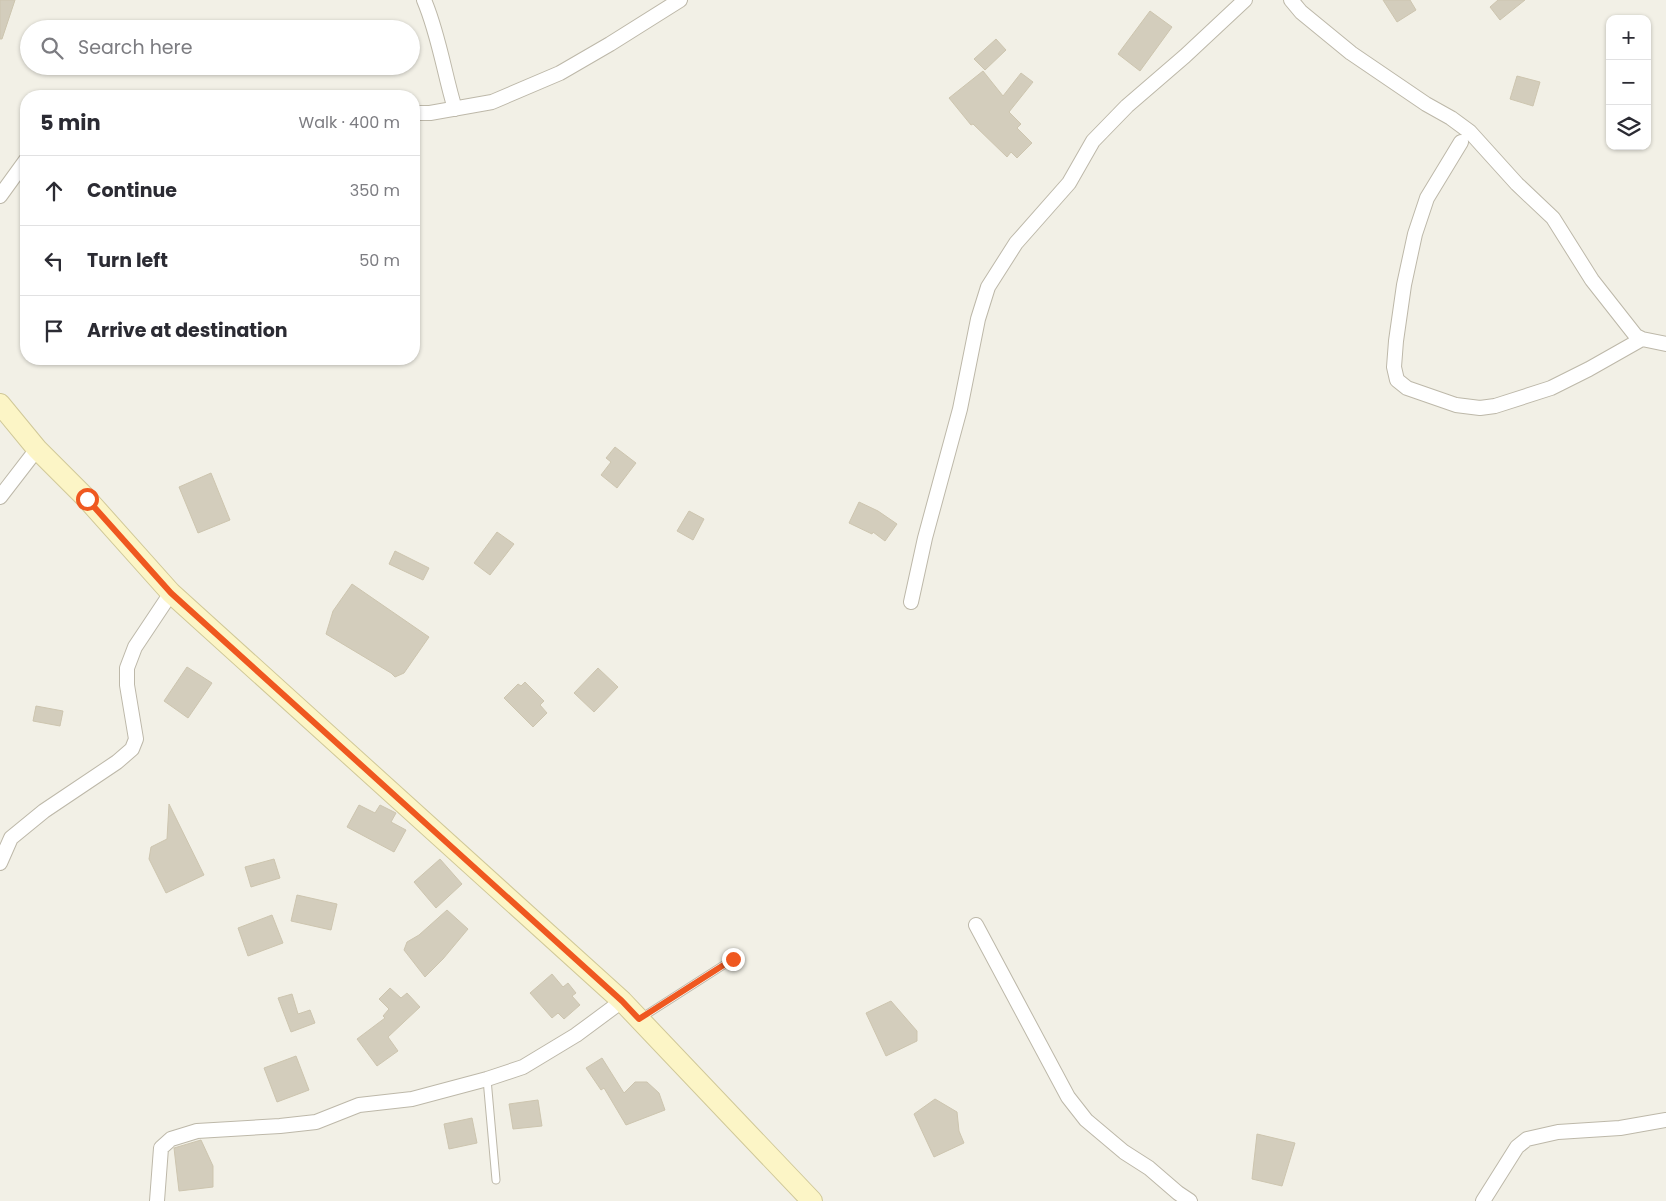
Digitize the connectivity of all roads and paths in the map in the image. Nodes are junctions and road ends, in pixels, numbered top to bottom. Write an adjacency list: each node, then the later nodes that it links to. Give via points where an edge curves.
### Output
1 (424, 0): 5 (street, via 434,23)
2 (680, 0): 5 (street, via 560,73 492,102)
3 (1245, 0): 16 (street, via 1126,106 1093,141 1069,183 1016,243 988,287)
4 (1291, 0): 10 (street, via 1301,12 1351,52 1470,132 1553,218 1592,280 1636,336)
5 (455, 109): 6 (street)
6 (420, 113)
7 (1461, 142): 10 (street, via 1427,198 1415,234 1396,341 1394,367 1397,380 1407,388 1456,405 1495,406 1551,388)
8 (20, 168): 9 (street)
9 (0, 196)
10 (1642, 339): 11 (street)
11 (1666, 344)
12 (0, 404): 13 (street)
13 (37, 449): 14 (street); 15 (street, via 87,499)
14 (0, 497)
15 (171, 593): 17 (street, via 135,647 127,668 136,738 132,749 11,838); 20 (street)
16 (911, 602)
17 (0, 863)
18 (976, 925): 27 (street, via 1068,1097 1086,1120)
19 (733, 959): 21 (lane)
20 (622, 1001): 21 (street); 22 (street, via 576,1035 523,1067)
21 (639, 1019): 26 (street)
22 (487, 1079): 24 (lane); 25 (street, via 412,1099 359,1105 316,1122 197,1131 172,1139 161,1148)
23 (1666, 1120): 28 (street, via 1620,1128 1558,1132 1527,1139 1517,1147)
24 (496, 1180)
25 (157, 1201)
26 (812, 1201)
27 (1190, 1201)
28 (1483, 1201)

